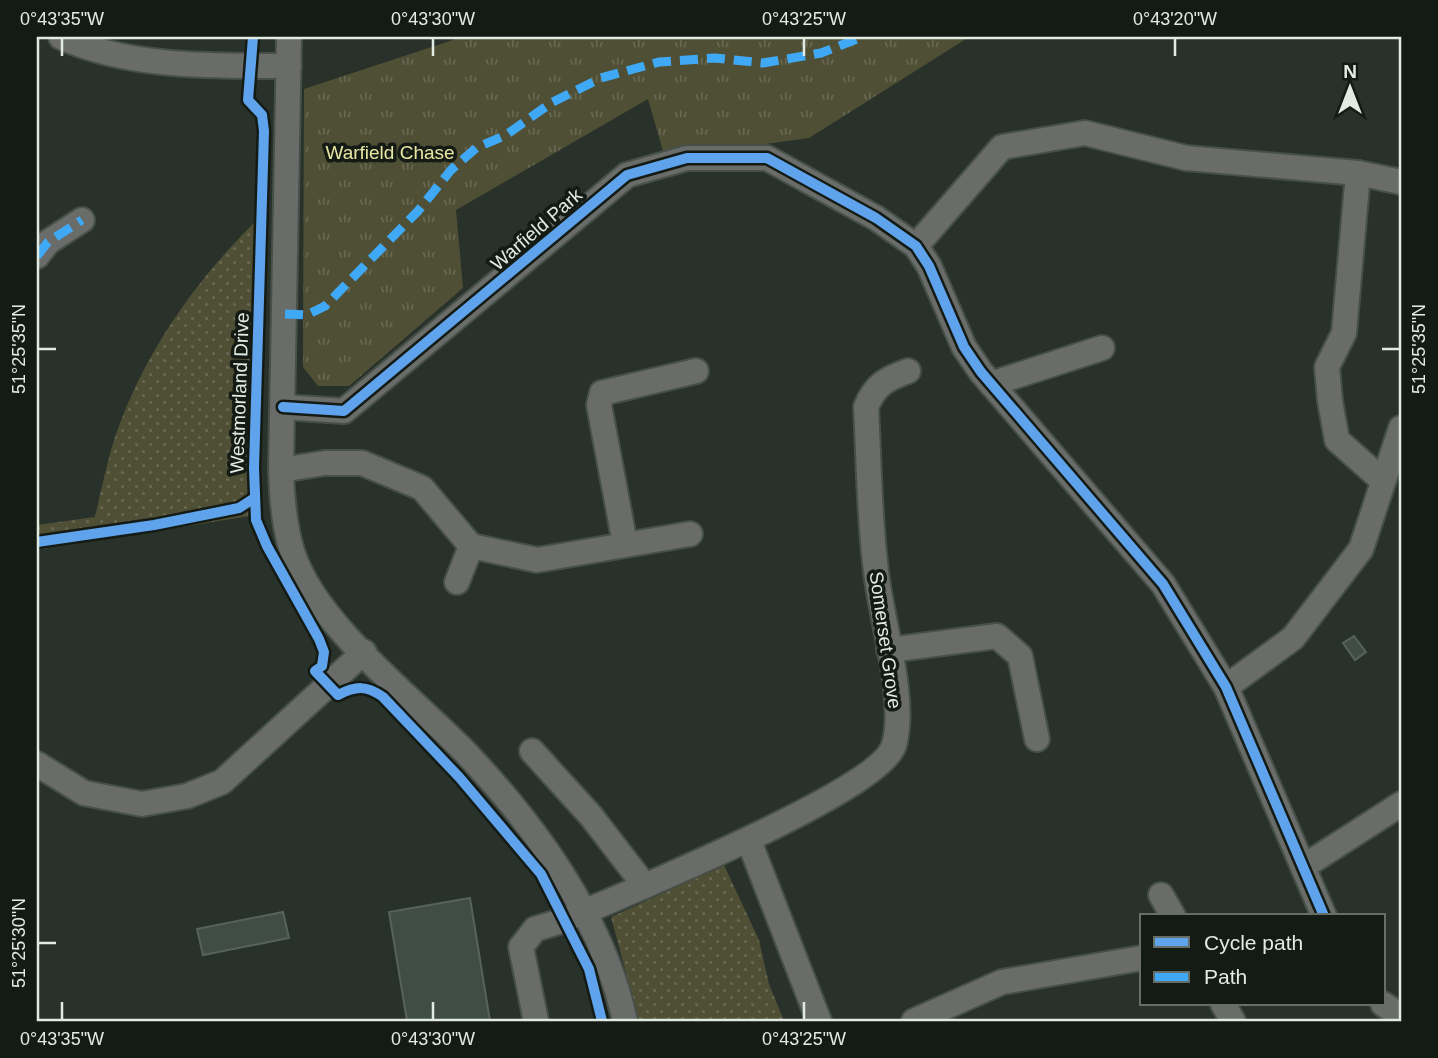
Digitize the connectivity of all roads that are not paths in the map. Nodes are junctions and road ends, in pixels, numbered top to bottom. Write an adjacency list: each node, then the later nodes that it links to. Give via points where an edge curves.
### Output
1 (61, 37): 3 (street, via 161,61)
2 (289, 37): 3 (street)
3 (289, 66): 13 (street)
4 (1358, 173): 5 (street); 7 (street, via 1186,158 1086,132 1002,147); 16 (street, via 1344,333 1327,367 1337,440)
5 (1401, 182)
6 (82, 220): 8 (street, via 48,242)
7 (916, 246): 12 (street, via 964,348); 13 (street, Warfield Park, via 876,218 767,158 687,158 627,175 344,411)
8 (37, 256)
9 (1102, 348): 12 (street)
10 (696, 371): 18 (street, via 602,393 600,405)
11 (908, 371): 21 (street, Somerset Grove, via 884,380 866,407 876,570)
12 (991, 384): 23 (street, via 1163,584)
13 (283, 407): 15 (street)
14 (1401, 428): 16 (street)
15 (281, 470): 19 (street, via 362,463 422,488); 22 (street, via 293,555 321,608)
16 (1382, 480): 23 (street, via 1361,549 1293,638)
17 (690, 534): 18 (street)
18 (625, 544): 19 (street, via 537,560)
19 (471, 546): 20 (street)
20 (457, 582)
21 (889, 650): 24 (street, via 997,636 1020,656); 28 (street, Somerset Grove, via 897,730 893,748 847,787)
22 (364, 652): 26 (street, via 222,782 187,796 142,804 84,793); 31 (street, via 519,811)
23 (1226, 687): 29 (street)
24 (1037, 738)
25 (532, 751): 30 (street, via 591,816)
26 (37, 764)
27 (1401, 804): 29 (street)
28 (749, 841): 30 (street, Somerset Grove); 38 (street)
29 (1303, 867): 32 (street)
30 (645, 886): 31 (street, Somerset Grove)
31 (584, 912): 36 (street, Somerset Grove, via 535,929 521,947); 37 (street)
32 (1323, 914)
33 (1140, 958): 39 (street, via 1002,982)
34 (1386, 1005): 35 (street)
35 (1401, 1016)
36 (536, 1021)
37 (625, 1021)
38 (819, 1021)
39 (914, 1021)

